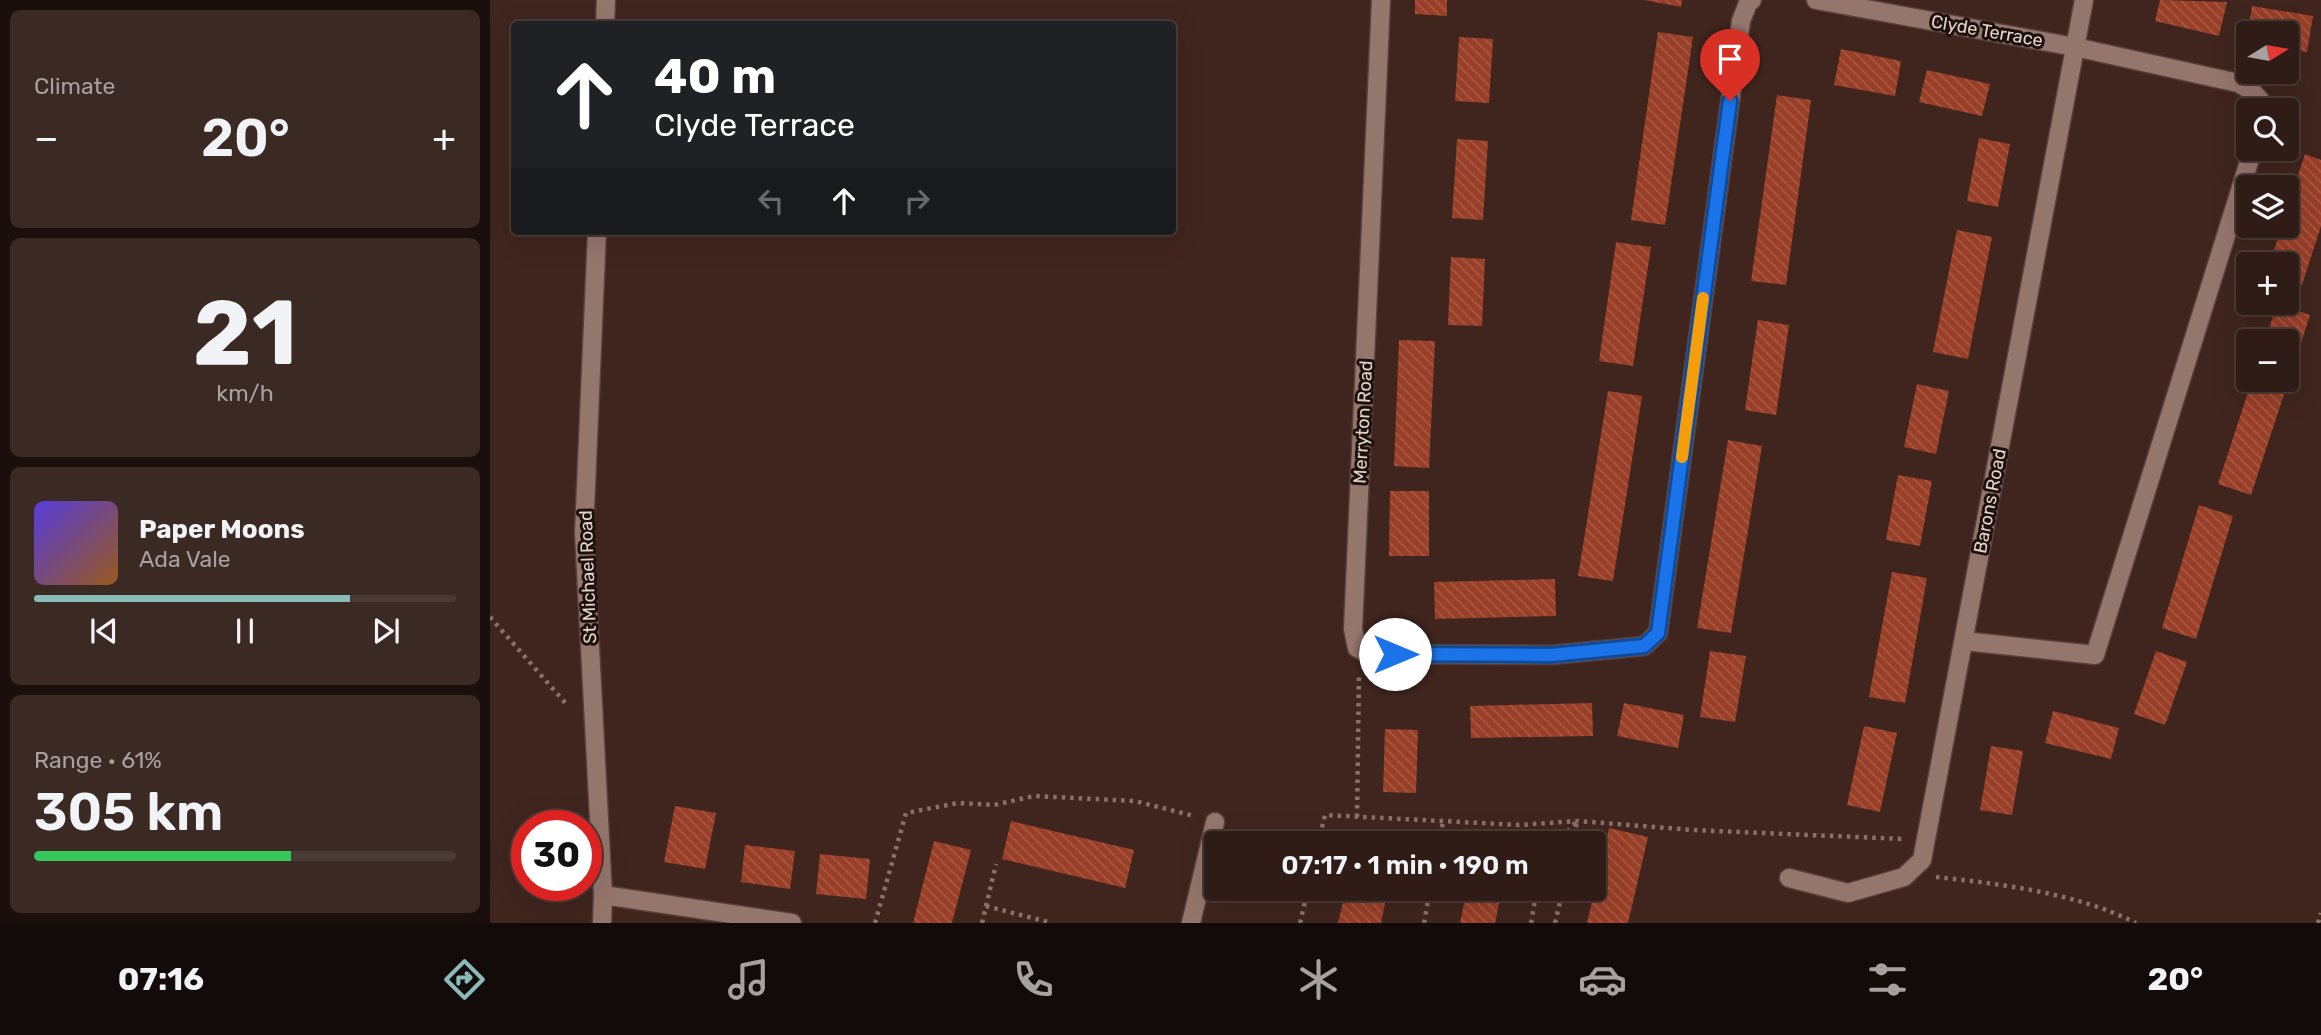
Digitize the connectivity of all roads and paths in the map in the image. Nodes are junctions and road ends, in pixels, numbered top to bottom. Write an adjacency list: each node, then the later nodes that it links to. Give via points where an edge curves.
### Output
1 (606, 0): 6 (street)
2 (1381, 0): 13 (street, Merryton Road, via 1353,629)
3 (1752, 0): 13 (street, via 1741,21 1658,633 1644,646 1551,655 1369,654)
4 (1816, 0): 7 (street, Clyde Terrace)
5 (2084, 0): 7 (street, Barons Road)
6 (605, 21)
7 (2075, 47): 8 (street, Clyde Terrace, via 2238,82); 12 (street, Barons Road)
8 (2258, 98)
9 (2249, 161): 12 (street, via 2095,655)
10 (597, 235): 14 (street, St Michael Road, via 584,533)
11 (490, 617): 14 (path)
12 (1964, 641): 23 (street, Barons Road)
13 (1357, 648): 15 (path)
14 (594, 735): 27 (street, St Michael Road)
15 (1357, 817): 16 (path); 19 (path, via 1325,815)
16 (1443, 821): 17 (path, via 1519,825); 20 (path)
17 (1578, 821): 21 (path); 22 (path); 23 (path)
18 (1215, 822): 36 (path, via 1135,801 1034,796 994,805 958,803 906,813); 39 (street)
19 (1321, 831)
20 (1441, 831)
21 (1568, 831)
22 (1576, 831)
23 (1926, 840): 25 (street, Barons Road, via 1922,860)
24 (996, 864): 32 (path)
25 (1908, 873): 26 (street, via 1848,893); 44 (path, via 2080,902)
26 (1789, 877)
27 (603, 895): 34 (street, St Michael Road); 35 (street)
28 (1305, 901): 40 (path)
29 (1428, 901): 41 (path)
30 (1535, 901): 42 (path)
31 (1560, 901): 43 (path)
32 (986, 906): 37 (path); 38 (path)
33 (2321, 913): 45 (path)
34 (603, 923)
35 (792, 923)
36 (875, 923)
37 (982, 923)
38 (1052, 923)
39 (1191, 923)
40 (1300, 923)
41 (1424, 923)
42 (1531, 923)
43 (1555, 923)
44 (2136, 923)
45 (2318, 923)

